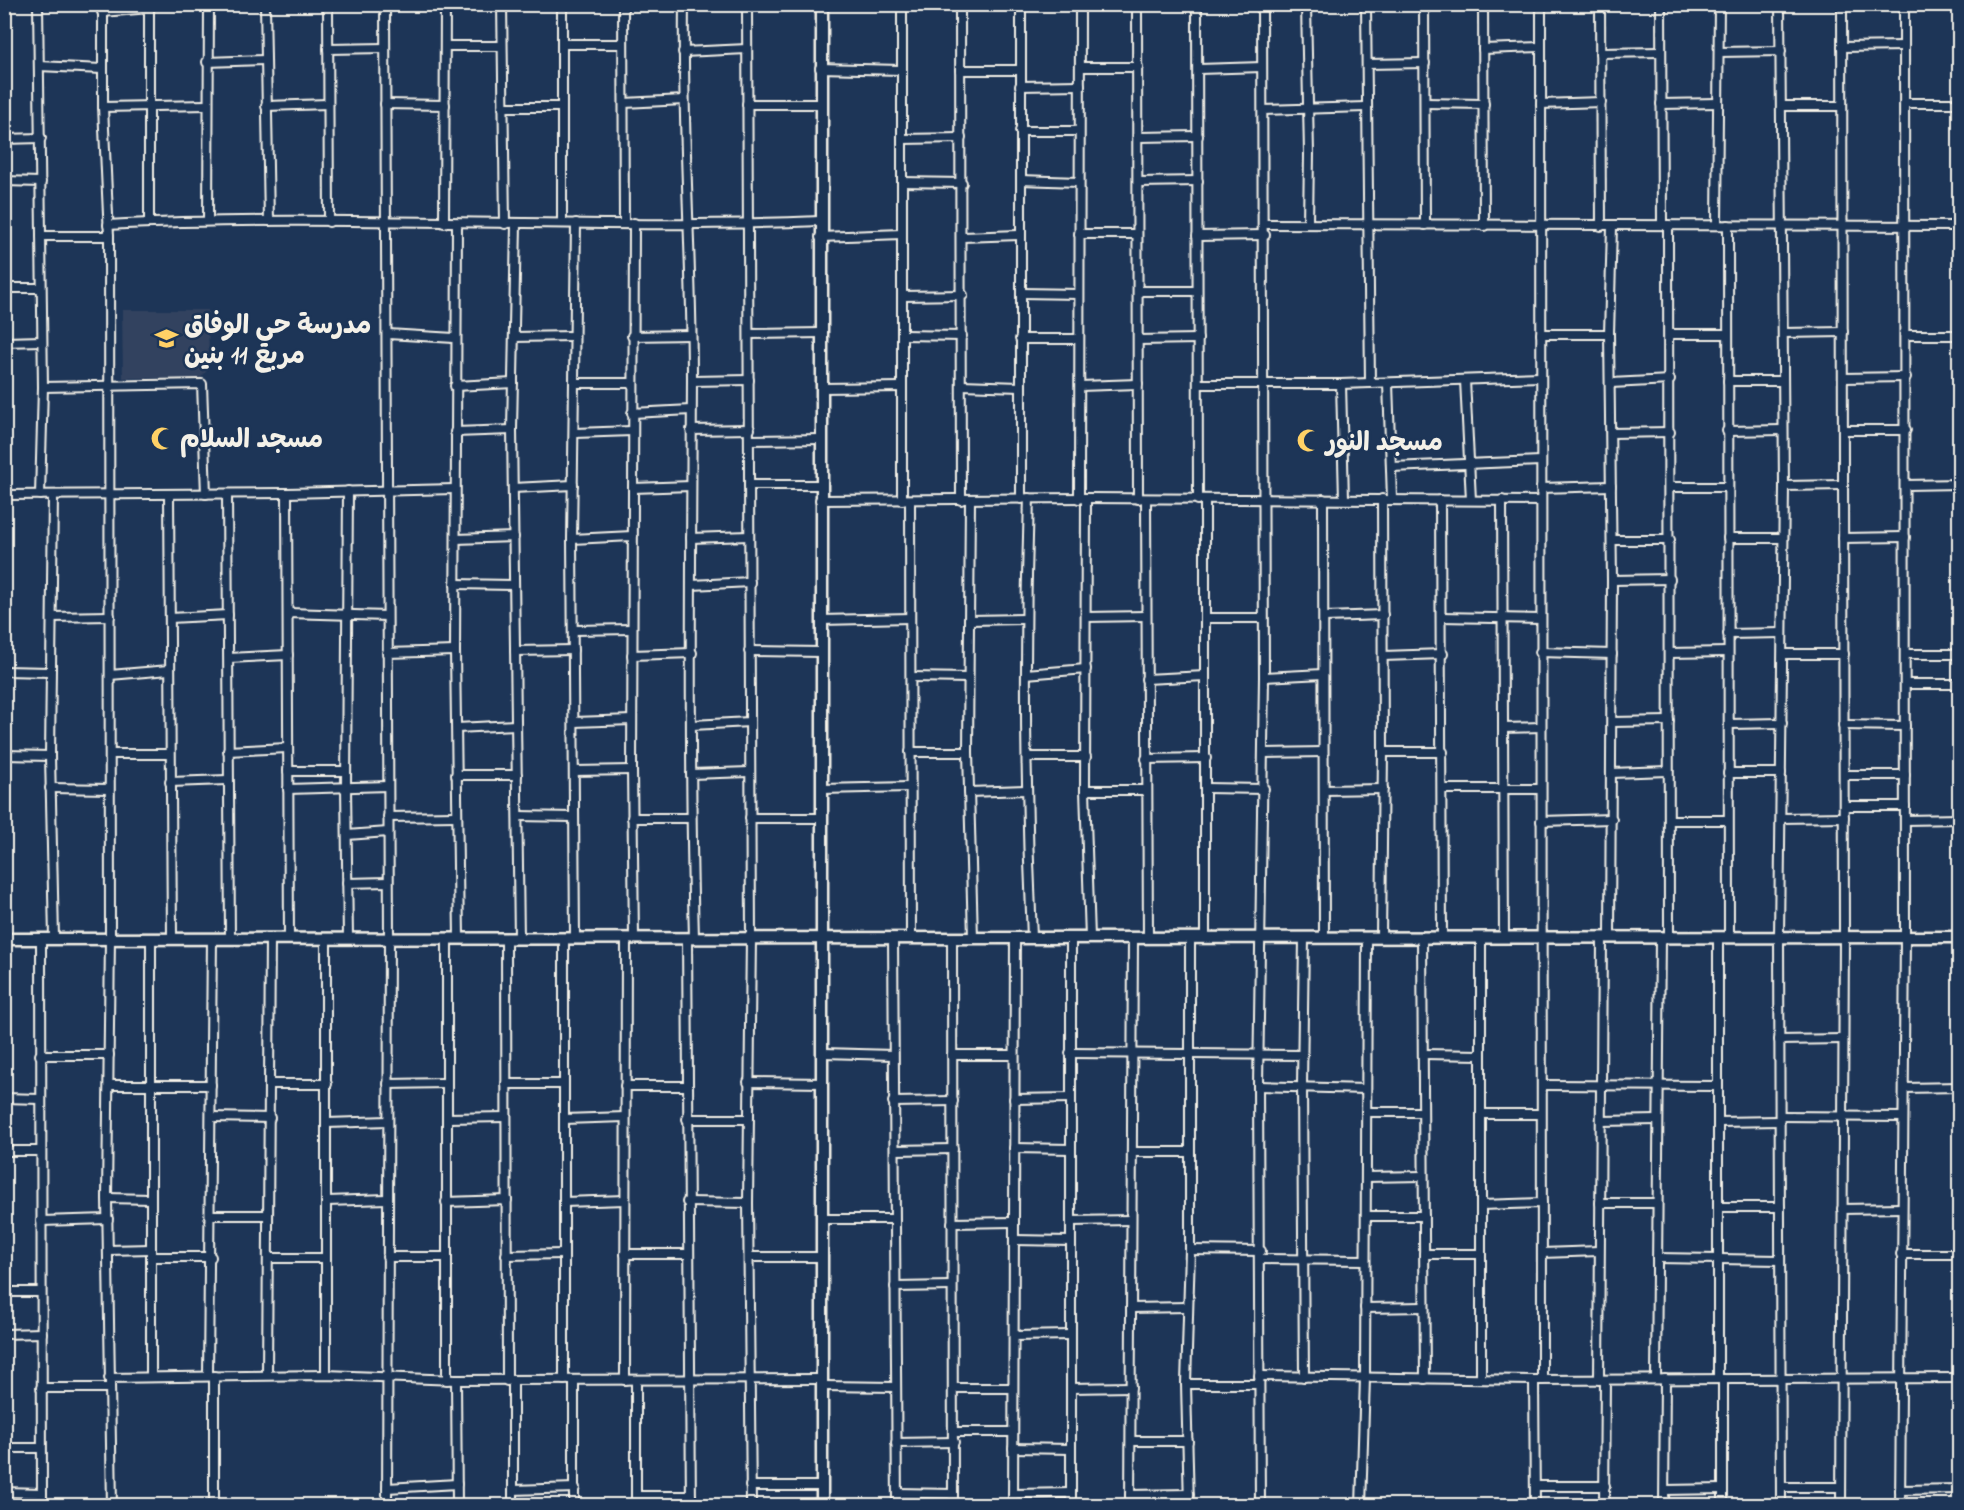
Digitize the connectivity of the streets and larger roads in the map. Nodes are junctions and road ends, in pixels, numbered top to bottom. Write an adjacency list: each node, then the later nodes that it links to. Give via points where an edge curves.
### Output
1 (38, 4): 53 (street)
2 (209, 4): 50 (street)
3 (265, 4): 49 (street)
4 (328, 4): 42 (street)
5 (385, 4): 39 (street)
6 (445, 4): 35 (street)
7 (502, 4): 36 (street)
8 (562, 4): 33 (street)
9 (623, 4): 34 (street)
10 (684, 4): 45 (street)
11 (747, 4): 43 (street)
12 (822, 4): 57 (street)
13 (902, 4): 60 (street)
14 (960, 4): 61 (street)
15 (1021, 4): 62 (street)
16 (1080, 4): 54 (street)
17 (1137, 4): 55 (street)
18 (1197, 4): 59 (street)
19 (1262, 4): 56 (street)
20 (1305, 4): 89 (street)
21 (1366, 4): 52 (street)
22 (1424, 4): 51 (street)
23 (1483, 4): 40 (street)
24 (1541, 4): 41 (street)
25 (1600, 4): 48 (street)
26 (1660, 4): 46 (street)
27 (1719, 4): 47 (street)
28 (1780, 4): 44 (street)
29 (1842, 4): 38 (street)
30 (1904, 4): 37 (street)
31 (150, 6): 32 (street); 79 (street)
32 (102, 8): 58 (street)
33 (562, 44): 34 (street); 87 (street)
34 (622, 44): 67 (street)
35 (445, 46): 36 (street); 81 (street)
36 (502, 46): 86 (street)
37 (1904, 46): 38 (street); 70 (street)
38 (1842, 47): 84 (street)
39 (385, 48): 42 (street); 73 (street)
40 (1483, 48): 41 (street); 76 (street)
41 (1541, 48): 77 (street)
42 (328, 49): 72 (street)
43 (747, 49): 45 (street); 74 (street)
44 (1781, 51): 47 (street); 83 (street)
45 (684, 52): 65 (street)
46 (1661, 52): 48 (street); 78 (street)
47 (1719, 52): 69 (street)
48 (1600, 53): 66 (street)
49 (265, 60): 50 (street); 82 (street)
50 (207, 62): 80 (street)
51 (1425, 63): 52 (street); 68 (street)
52 (1367, 64): 88 (street)
53 (39, 66): 58 (street); 95 (street)
54 (1081, 67): 55 (street); 64 (street)
55 (1138, 67): 93 (street)
56 (1262, 67): 59 (street); 90 (street)
57 (820, 68): 60 (street); 75 (street)
58 (102, 69): 85 (street)
59 (1198, 69): 94 (street)
60 (901, 70): 98 (street)
61 (960, 70): 62 (street); 96 (street)
62 (1020, 70): 63 (street)
63 (1020, 86): 64 (street); 91 (street)
64 (1080, 86): 92 (street)
65 (684, 100): 67 (street); 122 (street)
66 (1601, 102): 77 (street); 135 (street)
67 (624, 103): 120 (street)
68 (1425, 103): 76 (street); 127 (street)
69 (1718, 103): 78 (street); 129 (street)
70 (1905, 103): 71 (street); 137 (street)
71 (1959, 103)
72 (328, 104): 82 (street); 110 (street)
73 (385, 104): 81 (street); 112 (street)
74 (747, 104): 75 (street); 123 (street)
75 (820, 104): 109 (street)
76 (1484, 104): 133 (street)
77 (1541, 104): 134 (street)
78 (1661, 104): 128 (street)
79 (150, 105): 80 (street); 85 (street); 111 (street)
80 (207, 105): 107 (street)
81 (445, 105): 113 (street)
82 (266, 106): 108 (street)
83 (1782, 106): 84 (street); 131 (street)
84 (1842, 106): 132 (street)
85 (103, 107): 126 (street)
86 (503, 107): 87 (street); 118 (street)
87 (561, 107): 114 (street)
88 (1366, 107): 89 (street); 125 (street)
89 (1308, 108): 90 (street); 116 (street)
90 (1263, 110): 124 (street)
91 (1020, 131): 92 (street); 99 (street)
92 (1079, 131): 104 (street)
93 (1139, 136): 94 (street); 105 (street)
94 (1198, 136): 101 (street)
95 (41, 138): 97 (street); 102 (street)
96 (961, 138): 98 (street); 106 (street)
97 (4, 139)
98 (902, 139): 103 (street)
99 (1021, 180): 104 (street); 142 (street)
100 (4, 181): 102 (street)
101 (1198, 181): 105 (street); 146 (street)
102 (40, 182): 144 (street)
103 (902, 182): 106 (street); 139 (street)
104 (1078, 182): 140 (street)
105 (1138, 182): 141 (street)
106 (962, 183): 148 (street)
107 (208, 221): 108 (street); 111 (street)
108 (269, 221): 110 (street)
109 (820, 221): 123 (street); 147 (street)
110 (328, 222): 112 (street)
111 (149, 223): 126 (street)
112 (385, 223): 113 (street); 160 (street)
113 (444, 223): 117 (street)
114 (562, 223): 115 (street); 119 (street)
115 (576, 223): 120 (street); 171 (street)
116 (1308, 223): 124 (street); 125 (street)
117 (457, 224): 118 (street); 174 (street)
118 (505, 224): 119 (street)
119 (516, 224): 170 (street)
120 (624, 224): 121 (street)
121 (634, 224): 122 (street); 172 (street)
122 (689, 224): 123 (street); 166 (street)
123 (748, 224): 161 (street)
124 (1264, 224): 143 (street)
125 (1368, 224): 127 (street); 193 (street)
126 (108, 225): 145 (street)
127 (1425, 225): 133 (street)
128 (1665, 225): 129 (street); 136 (street); 164 (street)
129 (1717, 225): 130 (street)
130 (1728, 225): 131 (street); 165 (street)
131 (1781, 225): 132 (street); 159 (street)
132 (1842, 225): 137 (street); 157 (street)
133 (1484, 226): 134 (street)
134 (1540, 226): 135 (street); 162 (street)
135 (1601, 226): 136 (street)
136 (1612, 226): 163 (street)
137 (1905, 226): 138 (street); 168 (street)
138 (1959, 226)
139 (902, 234): 147 (street); 156 (street)
140 (1079, 234): 141 (street); 154 (street)
141 (1137, 234): 151 (street)
142 (1019, 235): 148 (street); 153 (street)
143 (1265, 235): 146 (street); 203 (street)
144 (41, 236): 145 (street); 150 (street)
145 (109, 236): 196 (street)
146 (1197, 236): 152 (street)
147 (820, 237): 158 (street)
148 (963, 237): 155 (street)
149 (4, 288): 150 (street)
150 (40, 288): 179 (street)
151 (1138, 291): 152 (street); 178 (street)
152 (1197, 291): 177 (street)
153 (1021, 293): 154 (street); 175 (street)
154 (1078, 294): 176 (street)
155 (963, 295): 156 (street); 173 (street)
156 (903, 297): 167 (street)
157 (1843, 332): 159 (street); 183 (street)
158 (822, 333): 161 (street); 207 (street)
159 (1783, 333): 189 (street)
160 (388, 334): 174 (street); 242 (street)
161 (749, 334): 184 (street)
162 (1540, 334): 163 (street); 181 (street)
163 (1609, 334): 195 (street)
164 (1670, 334): 165 (street); 186 (street)
165 (1727, 334): 188 (street)
166 (691, 335): 172 (street); 187 (street)
167 (903, 335): 173 (street); 205 (street)
168 (1906, 335): 169 (street); 182 (street)
169 (1959, 335)
170 (514, 336): 171 (street); 190 (street)
171 (574, 336): 191 (street)
172 (632, 336): 192 (street)
173 (962, 336): 200 (street)
174 (454, 338): 201 (street)
175 (1020, 339): 176 (street); 206 (street)
176 (1079, 339): 202 (street)
177 (1198, 339): 178 (street); 198 (street)
178 (1138, 340): 197 (street)
179 (42, 341): 180 (street); 204 (street)
180 (4, 342)
181 (1540, 377): 185 (street); 224 (street)
182 (1906, 377): 183 (street); 215 (street)
183 (1843, 378): 214 (street)
184 (749, 380): 187 (street); 210 (street)
185 (1465, 380): 194 (street); 225 (street)
186 (1670, 380): 195 (street); 219 (street)
187 (692, 381): 208 (street)
188 (1728, 381): 189 (street); 217 (street)
189 (1784, 381): 213 (street)
190 (513, 383): 201 (street); 211 (street)
191 (575, 383): 192 (street); 220 (street)
192 (631, 383): 209 (street)
193 (1370, 383): 194 (street); 199 (street)
194 (1388, 383): 226 (street)
195 (1611, 383): 221 (street)
196 (107, 384): 204 (street); 245 (street); 247 (street, via 202,384)
197 (1138, 384): 202 (street); 261 (street)
198 (1198, 384): 203 (street); 262 (street)
199 (1341, 384): 203 (street); 255 (street)
200 (962, 385): 206 (street); 260 (street)
201 (455, 386): 218 (street)
202 (1080, 386): 252 (street)
203 (1264, 386): 263 (street)
204 (43, 387): 250 (street)
205 (902, 387): 207 (street); 259 (street)
206 (1020, 387): 253 (street)
207 (822, 388): 222 (street)
208 (691, 410): 209 (street); 212 (street)
209 (632, 413): 216 (street)
210 (750, 429): 212 (street); 223 (street)
211 (512, 430): 218 (street); 238 (street)
212 (691, 430): 233 (street)
213 (1782, 430): 217 (street); 235 (street)
214 (1843, 430): 215 (street); 231 (street)
215 (1906, 430): 232 (street)
216 (632, 431): 220 (street); 239 (street)
217 (1727, 431): 237 (street)
218 (455, 432): 241 (street)
219 (1670, 432): 221 (street); 236 (street)
220 (575, 433): 228 (street)
221 (1611, 433): 234 (street)
222 (821, 439): 223 (street); 230 (street)
223 (750, 440): 229 (street)
224 (1540, 461): 225 (street); 240 (street)
225 (1469, 464): 226 (street); 265 (street)
226 (1391, 467): 257 (street)
227 (1959, 484): 232 (street)
228 (573, 485): 238 (street); 277 (street)
229 (749, 485): 230 (street); 269 (street)
230 (820, 485): 258 (street)
231 (1843, 485): 235 (street); 275 (street)
232 (1906, 485): 271 (street)
233 (691, 486): 239 (street); 272 (street)
234 (1611, 486): 240 (street); 278 (street)
235 (1784, 486): 274 (street)
236 (1670, 487): 237 (street); 279 (street)
237 (1727, 487): 273 (street)
238 (513, 488): 270 (street)
239 (633, 488): 268 (street)
240 (1540, 488): 267 (street)
241 (454, 489): 242 (street); 276 (street)
242 (387, 490): 243 (street); 291 (street)
243 (348, 491): 244 (street); 288 (street)
244 (287, 493): 248 (street); 286 (street)
245 (109, 494): 246 (street); 251 (street); 290 (street)
246 (169, 494): 247 (street); 298 (street)
247 (206, 494): 248 (street)
248 (227, 494): 287 (street)
249 (4, 495): 250 (street)
250 (40, 495): 251 (street)
251 (52, 495): 293 (street)
252 (1082, 498): 253 (street); 261 (street); 294 (street)
253 (1025, 499): 260 (street); 302 (street)
254 (1323, 499): 255 (street); 263 (street); 295 (street)
255 (1344, 499): 256 (street)
256 (1382, 499): 257 (street); 289 (street)
257 (1392, 499): 264 (street)
258 (820, 500): 259 (street); 304 (street)
259 (906, 500): 260 (street); 299 (street)
260 (965, 500): 305 (street)
261 (1142, 500): 262 (street); 292 (street)
262 (1201, 500): 263 (street); 300 (street)
263 (1263, 500): 301 (street)
264 (1440, 500): 265 (street); 296 (street)
265 (1471, 500): 266 (street)
266 (1502, 500): 267 (street); 297 (street)
267 (1540, 501): 303 (street)
268 (632, 536): 277 (street); 306 (street)
269 (749, 536): 272 (street); 282 (street)
270 (514, 537): 276 (street); 284 (street)
271 (1905, 537): 275 (street); 324 (street)
272 (691, 538): 285 (street)
273 (1728, 538): 274 (street); 309 (street)
274 (1783, 538): 308 (street)
275 (1843, 538): 323 (street)
276 (456, 539): 283 (street)
277 (572, 539): 307 (street)
278 (1612, 540): 279 (street); 281 (street)
279 (1670, 540): 280 (street)
280 (1670, 579): 281 (street); 321 (street)
281 (1612, 580): 320 (street)
282 (750, 582): 285 (street); 313 (street)
283 (456, 584): 284 (street); 311 (street)
284 (513, 585): 312 (street)
285 (692, 585): 318 (street)
286 (288, 613): 288 (street); 326 (street)
287 (228, 615): 298 (street); 329 (street)
288 (347, 615): 291 (street); 376 (street)
289 (1383, 615): 295 (street); 328 (street)
290 (110, 616): 293 (street); 336 (street)
291 (387, 616): 317 (street)
292 (1146, 616): 294 (street); 341 (street)
293 (52, 617): 333 (street)
294 (1086, 617): 330 (street)
295 (1325, 617): 335 (street)
296 (1442, 617): 297 (street); 319 (street)
297 (1502, 617): 303 (street); 357 (street)
298 (170, 618): 331 (street)
299 (910, 618): 304 (street); 338 (street)
300 (1206, 618): 301 (street); 337 (street)
301 (1263, 618): 339 (street)
302 (1025, 619): 305 (street); 334 (street)
303 (1540, 619): 315 (street)
304 (821, 620): 314 (street)
305 (969, 620): 340 (street)
306 (632, 629): 307 (street); 327 (street)
307 (574, 630): 310 (street)
308 (1782, 633): 309 (street); 322 (street)
309 (1728, 634): 316 (street)
310 (573, 650): 312 (street); 346 (street)
311 (454, 651): 317 (street); 356 (street)
312 (515, 651): 351 (street)
313 (750, 651): 314 (street); 347 (street)
314 (820, 652): 397 (street)
315 (1540, 652): 320 (street); 355 (street)
316 (1728, 652): 321 (street); 350 (street)
317 (387, 653): 390 (street)
318 (692, 653): 327 (street); 353 (street)
319 (1443, 654): 328 (street); 364 (street)
320 (1612, 654): 348 (street)
321 (1669, 654): 345 (street)
322 (1783, 654): 323 (street); 349 (street)
323 (1844, 654): 352 (street)
324 (1905, 654): 325 (street); 342 (street)
325 (1959, 654)
326 (288, 655): 329 (street); 358 (street)
327 (632, 655): 344 (street)
328 (1383, 656): 363 (street)
329 (229, 658): 359 (street)
330 (1086, 669): 334 (street); 371 (street)
331 (169, 670): 336 (street); 367 (street)
332 (4, 671): 333 (street)
333 (50, 672): 369 (street)
334 (1026, 674): 370 (street)
335 (1323, 674): 339 (street); 362 (street)
336 (110, 675): 366 (street)
337 (1205, 676): 341 (street); 372 (street)
338 (911, 677): 340 (street); 360 (street)
339 (1264, 677): 365 (street)
340 (968, 678): 361 (street)
341 (1146, 679): 373 (street)
342 (1905, 684): 343 (street); 354 (street)
343 (1959, 684)
344 (632, 720): 346 (street); 374 (street)
345 (1670, 721): 348 (street); 378 (street)
346 (574, 722): 377 (street)
347 (750, 722): 353 (street); 379 (street)
348 (1612, 722): 380 (street)
349 (1782, 723): 350 (street); 382 (street)
350 (1729, 724): 381 (street)
351 (515, 725): 356 (street); 385 (street)
352 (1843, 725): 354 (street); 386 (street)
353 (692, 726): 384 (street)
354 (1905, 726): 387 (street)
355 (1541, 727): 357 (street); 401 (street)
356 (457, 728): 383 (street)
357 (1503, 728): 406 (street)
358 (287, 748): 359 (street); 375 (street)
359 (228, 751): 388 (street)
360 (910, 752): 361 (street); 392 (street)
361 (968, 752): 407 (street)
362 (1323, 752): 365 (street); 405 (street)
363 (1383, 752): 364 (street); 399 (street)
364 (1443, 752): 400 (street)
365 (1263, 753): 398 (street)
366 (110, 754): 367 (street); 395 (street)
367 (169, 754): 389 (street)
368 (4, 755): 369 (street)
369 (50, 756): 393 (street)
370 (1027, 757): 371 (street); 402 (street)
371 (1086, 757): 403 (street)
372 (1206, 758): 373 (street); 394 (street)
373 (1146, 759): 404 (street)
374 (632, 770): 377 (street); 415 (street)
375 (288, 771): 376 (street); 396 (street)
376 (346, 771): 391 (street)
377 (574, 771): 413 (street)
378 (1668, 771): 380 (street); 422 (street)
379 (750, 772): 384 (street); 417 (street)
380 (1611, 773): 420 (street)
381 (1728, 773): 382 (street); 423 (street)
382 (1781, 773): 419 (street)
383 (456, 774): 385 (street); 410 (street)
384 (691, 774): 416 (street)
385 (516, 775): 411 (street)
386 (1844, 775): 387 (street); 408 (street)
387 (1905, 776): 409 (street)
388 (227, 780): 389 (street); 437 (street)
389 (170, 782): 478 (street)
390 (388, 786): 391 (street); 412 (street)
391 (346, 787): 396 (street); 427 (street)
392 (909, 787): 397 (street); 452 (street)
393 (50, 788): 395 (street); 476 (street)
394 (1206, 788): 398 (street); 462 (street)
395 (109, 789): 477 (street)
396 (288, 789): 439 (street)
397 (822, 789): 418 (street)
398 (1264, 789): 463 (street)
399 (1383, 789): 405 (street); 466 (street)
400 (1443, 789): 406 (street); 468 (street)
401 (1541, 789): 406 (street); 425 (street)
402 (1027, 790): 407 (street); 456 (street)
403 (1085, 790): 404 (street); 458 (street)
404 (1146, 790): 460 (street)
405 (1324, 790): 465 (street)
406 (1503, 790): 470 (street)
407 (969, 792): 454 (street)
408 (1844, 806): 409 (street); 414 (street)
409 (1905, 806): 424 (street)
410 (456, 816): 412 (street); 443 (street)
411 (518, 816): 413 (street); 445 (street)
412 (388, 817): 426 (street)
413 (573, 817): 446 (street)
414 (1844, 817): 419 (street); 433 (street)
415 (632, 818): 416 (street); 447 (street)
416 (691, 818): 448 (street)
417 (750, 818): 418 (street); 449 (street)
418 (822, 818): 450 (street)
419 (1781, 818): 432 (street)
420 (1611, 819): 425 (street); 472 (street)
421 (1959, 819): 424 (street)
422 (1669, 820): 423 (street); 473 (street)
423 (1728, 820): 431 (street)
424 (1905, 820): 434 (street)
425 (1541, 821): 471 (street)
426 (388, 832): 427 (street); 428 (street)
427 (347, 835): 429 (street)
428 (388, 882): 429 (street); 442 (street)
429 (347, 883): 441 (street)
430 (1367, 937): 465 (street); 466 (street); 517 (street)
431 (1724, 937): 432 (street); 473 (street); 513 (street)
432 (1779, 937): 433 (street); 482 (street)
433 (1844, 937): 434 (street); 481 (street)
434 (1905, 937): 435 (street); 516 (street)
435 (1959, 937)
436 (151, 938): 477 (street); 478 (street); 505 (street)
437 (230, 938): 438 (street); 479 (street)
438 (270, 938): 439 (street); 499 (street)
439 (289, 938): 440 (street)
440 (326, 938): 441 (street); 500 (street)
441 (348, 938): 442 (street)
442 (389, 938): 480 (street); 501 (street)
443 (459, 938): 444 (street); 480 (street)
444 (506, 938): 445 (street); 502 (street)
445 (519, 938): 446 (street)
446 (569, 938): 447 (street); 503 (street)
447 (630, 938): 448 (street); 508 (street)
448 (690, 938): 449 (street); 509 (street)
449 (751, 938): 450 (street); 496 (street)
450 (824, 938): 451 (street); 483 (street)
451 (893, 938): 452 (street); 491 (street)
452 (911, 938): 453 (street)
453 (952, 938): 454 (street); 492 (street)
454 (972, 938): 455 (street)
455 (1015, 938): 456 (street); 493 (street)
456 (1032, 938): 457 (street)
457 (1071, 938): 458 (street); 484 (street)
458 (1090, 938): 459 (street)
459 (1132, 938): 460 (street); 485 (street)
460 (1148, 938): 461 (street)
461 (1190, 938): 462 (street); 486 (street)
462 (1205, 938): 463 (street)
463 (1261, 938): 464 (street); 487 (street)
464 (1304, 938): 465 (street); 494 (street)
465 (1324, 938)
466 (1381, 938): 467 (street)
467 (1422, 938): 468 (street); 488 (street)
468 (1442, 938): 469 (street)
469 (1481, 938): 470 (street); 495 (street)
470 (1504, 938): 471 (street)
471 (1542, 938): 472 (street); 507 (street)
472 (1606, 938): 473 (street); 512 (street)
473 (1665, 938): 514 (street)
474 (4, 939): 475 (street)
475 (41, 939): 476 (street); 489 (street)
476 (54, 939): 477 (street)
477 (110, 939): 490 (street)
478 (172, 939): 479 (street)
479 (212, 939): 506 (street)
480 (447, 939): 497 (street)
481 (1843, 1039): 482 (street); 528 (street)
482 (1779, 1040): 538 (street)
483 (824, 1053): 491 (street); 498 (street)
484 (1070, 1053): 485 (street); 519 (street)
485 (1131, 1053): 486 (street); 550 (street)
486 (1189, 1053): 487 (street); 551 (street)
487 (1259, 1054): 494 (street); 510 (street)
488 (1423, 1054): 495 (street); 525 (street)
489 (39, 1055): 490 (street); 520 (street)
490 (109, 1055): 504 (street)
491 (893, 1055): 523 (street)
492 (952, 1055): 493 (street); 522 (street)
493 (1013, 1055): 521 (street)
494 (1303, 1055): 511 (street)
495 (1481, 1055): 526 (street)
496 (748, 1082): 498 (street); 537 (street)
497 (446, 1083): 501 (street); 534 (street)
498 (823, 1083): 577 (street)
499 (270, 1084): 500 (street); 533 (street)
500 (327, 1084): 543 (street)
501 (388, 1084): 540 (street)
502 (506, 1084): 503 (street); 530 (street)
503 (564, 1084): 535 (street)
504 (109, 1085): 505 (street); 554 (street)
505 (151, 1085): 506 (street); 555 (street)
506 (211, 1085): 529 (street)
507 (1542, 1085): 512 (street); 527 (street)
508 (625, 1086): 509 (street); 531 (street)
509 (687, 1086): 536 (street)
510 (1258, 1086): 511 (street); 599 (street)
511 (1302, 1086): 517 (street); 607 (street)
512 (1601, 1086): 514 (street); 541 (street)
513 (1718, 1086): 514 (street); 542 (street)
514 (1659, 1087): 539 (street)
515 (1959, 1087): 516 (street)
516 (1904, 1088): 532 (street)
517 (1366, 1089): 524 (street)
518 (4, 1098): 520 (street)
519 (1071, 1098): 521 (street); 546 (street)
520 (40, 1099): 549 (street)
521 (1014, 1099): 545 (street)
522 (952, 1101): 523 (street); 544 (street)
523 (893, 1102): 547 (street)
524 (1366, 1112): 525 (street); 553 (street)
525 (1423, 1112): 552 (street)
526 (1481, 1114): 527 (street); 567 (street)
527 (1541, 1114): 564 (street)
528 (1844, 1115): 532 (street); 538 (street); 571 (street)
529 (211, 1117): 533 (street); 572 (street)
530 (506, 1117): 534 (street); 557 (street)
531 (625, 1117): 535 (street); 558 (street)
532 (1903, 1117): 570 (street)
533 (270, 1118): 573 (street)
534 (447, 1118): 560 (street)
535 (564, 1119): 561 (street)
536 (687, 1119): 537 (street); 562 (street)
537 (748, 1119): 563 (street)
538 (1780, 1119): 542 (street); 568 (street)
539 (1658, 1120): 541 (street); 566 (street)
540 (388, 1121): 543 (street); 556 (street)
541 (1601, 1121): 565 (street)
542 (1718, 1122): 569 (street)
543 (327, 1123): 559 (street)
544 (953, 1149): 547 (street); 583 (street)
545 (1014, 1149): 546 (street); 582 (street)
546 (1071, 1149): 581 (street)
547 (895, 1150): 578 (street)
548 (4, 1151): 549 (street)
549 (40, 1151): 580 (street)
550 (1132, 1152): 551 (street); 579 (street)
551 (1190, 1152): 587 (street)
552 (1423, 1176): 553 (street); 575 (street)
553 (1366, 1177): 574 (street)
554 (107, 1198): 555 (street); 576 (street)
555 (151, 1199): 589 (street)
556 (387, 1199): 559 (street); 601 (street)
557 (507, 1200): 560 (street); 598 (street)
558 (625, 1200): 561 (street); 592 (street)
559 (327, 1201): 606 (street)
560 (446, 1202): 602 (street)
561 (564, 1202): 591 (street)
562 (687, 1202): 563 (street); 593 (street)
563 (748, 1203): 603 (street)
564 (1542, 1203): 567 (street); 590 (street)
565 (1600, 1203): 566 (street); 588 (street)
566 (1658, 1203): 608 (street)
567 (1481, 1205): 595 (street)
568 (1780, 1206): 569 (street); 611 (street)
569 (1718, 1207): 609 (street)
570 (1902, 1208): 571 (street); 596 (street)
571 (1842, 1209): 632 (street)
572 (211, 1215): 573 (street); 600 (street)
573 (268, 1215): 605 (street)
574 (1366, 1216): 575 (street); 610 (street)
575 (1424, 1216): 594 (street)
576 (108, 1219): 580 (street); 586 (street)
577 (822, 1219): 578 (street); 604 (street)
578 (894, 1219): 612 (street)
579 (1131, 1220): 581 (street); 618 (street)
580 (41, 1221): 615 (street)
581 (1071, 1221): 585 (street)
582 (1014, 1222): 583 (street); 584 (street)
583 (952, 1223): 613 (street)
584 (1014, 1240): 585 (street); 623 (street)
585 (1071, 1241): 622 (street)
586 (108, 1250): 589 (street); 630 (street)
587 (1190, 1250): 599 (street); 616 (street)
588 (1599, 1251): 590 (street); 650 (street)
589 (152, 1253): 600 (street); 627 (street)
590 (1542, 1253): 649 (street)
591 (564, 1254): 598 (street); 642 (street)
592 (625, 1254): 593 (street); 644 (street)
593 (688, 1254): 646 (street)
594 (1424, 1254): 595 (street); 617 (street)
595 (1481, 1254): 636 (street)
596 (1901, 1254): 597 (street); 633 (street)
597 (1959, 1254)
598 (506, 1255): 651 (street)
599 (1261, 1255): 607 (street); 648 (street)
600 (211, 1257): 625 (street)
601 (387, 1257): 602 (street); 628 (street)
602 (447, 1257): 641 (street)
603 (749, 1257): 604 (street); 647 (street)
604 (822, 1257): 652 (street)
605 (269, 1258): 606 (street); 626 (street)
606 (326, 1258): 624 (street)
607 (1304, 1258): 610 (street); 629 (street)
608 (1657, 1258): 609 (street); 637 (street)
609 (1718, 1258): 611 (street); 639 (street)
610 (1365, 1260): 619 (street)
611 (1780, 1260): 640 (street)
612 (895, 1287): 613 (street); 654 (street)
613 (951, 1287): 660 (street)
614 (4, 1292): 615 (street)
615 (41, 1292): 620 (street)
616 (1188, 1306): 618 (street); 653 (street)
617 (1424, 1307): 619 (street); 635 (street)
618 (1131, 1308): 655 (street)
619 (1365, 1308): 631 (street)
620 (42, 1333): 621 (street); 656 (street)
621 (4, 1334)
622 (1071, 1335): 623 (street); 659 (street)
623 (1014, 1336): 658 (street)
624 (326, 1375): 626 (street); 628 (street)
625 (211, 1376): 626 (street); 627 (street); 697 (street)
626 (267, 1376)
627 (151, 1377): 630 (street)
628 (386, 1377): 641 (street); 678 (street)
629 (1304, 1377): 631 (street); 648 (street)
630 (109, 1378): 657 (street)
631 (1365, 1378): 635 (street); 713 (street)
632 (1841, 1378): 633 (street); 640 (street); 677 (street)
633 (1899, 1378): 634 (street); 684 (street)
634 (1959, 1378)
635 (1425, 1379): 636 (street)
636 (1481, 1379): 649 (street)
637 (1656, 1379): 638 (street); 650 (street)
638 (1665, 1379): 639 (street); 683 (street)
639 (1720, 1379): 640 (street); 680 (street)
640 (1780, 1379): 676 (street)
641 (452, 1380): 651 (street); 671 (street)
642 (564, 1380): 643 (street); 651 (street)
643 (574, 1380): 644 (street); 679 (street)
644 (625, 1380): 645 (street)
645 (636, 1380): 646 (street); 693 (street)
646 (688, 1380): 647 (street); 694 (street)
647 (750, 1380): 652 (street); 672 (street)
648 (1259, 1380): 653 (street); 712 (street)
649 (1538, 1380): 650 (street); 674 (street)
650 (1602, 1380): 675 (street)
651 (510, 1381): 682 (street)
652 (823, 1383): 654 (street); 673 (street)
653 (1186, 1384): 664 (street)
654 (895, 1387): 666 (street)
655 (1131, 1387): 659 (street); 663 (street)
656 (42, 1388): 657 (street); 668 (street)
657 (110, 1388): 696 (street)
658 (1012, 1388): 660 (street); 662 (street)
659 (1071, 1388): 670 (street)
660 (954, 1389): 661 (street)
661 (954, 1432): 662 (street); 665 (street)
662 (1013, 1432): 669 (street)
663 (1132, 1441): 664 (street); 692 (street)
664 (1188, 1441): 691 (street)
665 (954, 1442): 666 (street); 689 (street)
666 (896, 1443): 687 (street)
667 (4, 1448): 668 (street)
668 (41, 1448): 686 (street)
669 (1013, 1448): 670 (street); 690 (street)
670 (1071, 1449): 688 (street)
671 (457, 1485): 678 (street); 699 (street)
672 (750, 1486): 673 (street); 704 (street)
673 (822, 1486): 705 (street)
674 (1535, 1486): 675 (street); 714 (street)
675 (1605, 1486): 715 (street)
676 (1781, 1486): 677 (street); 718 (street)
677 (1841, 1487): 719 (street)
678 (387, 1488): 698 (street)
679 (575, 1488): 682 (street); 701 (street)
680 (1723, 1489): 683 (street); 717 (street)
681 (1959, 1489): 684 (street)
682 (513, 1490): 700 (street)
683 (1665, 1490): 716 (street)
684 (1900, 1490): 720 (street)
685 (4, 1492): 686 (street)
686 (42, 1492): 695 (street)
687 (897, 1493): 689 (street); 706 (street)
688 (1071, 1493): 690 (street); 709 (street)
689 (953, 1494): 707 (street)
690 (1013, 1494): 708 (street)
691 (1189, 1494): 692 (street); 711 (street)
692 (1131, 1495): 710 (street)
693 (636, 1496): 694 (street); 702 (street)
694 (691, 1496): 703 (street)
695 (42, 1506)
696 (112, 1506)
697 (214, 1506)
698 (387, 1506)
699 (457, 1506)
700 (513, 1506)
701 (574, 1506)
702 (636, 1506)
703 (691, 1506)
704 (751, 1506)
705 (822, 1506)
706 (897, 1506)
707 (953, 1506)
708 (1013, 1506)
709 (1071, 1506)
710 (1130, 1506)
711 (1189, 1506)
712 (1260, 1506)
713 (1361, 1506)
714 (1535, 1506)
715 (1604, 1506)
716 (1664, 1506)
717 (1723, 1506)
718 (1781, 1506)
719 (1841, 1506)
720 (1900, 1506)

